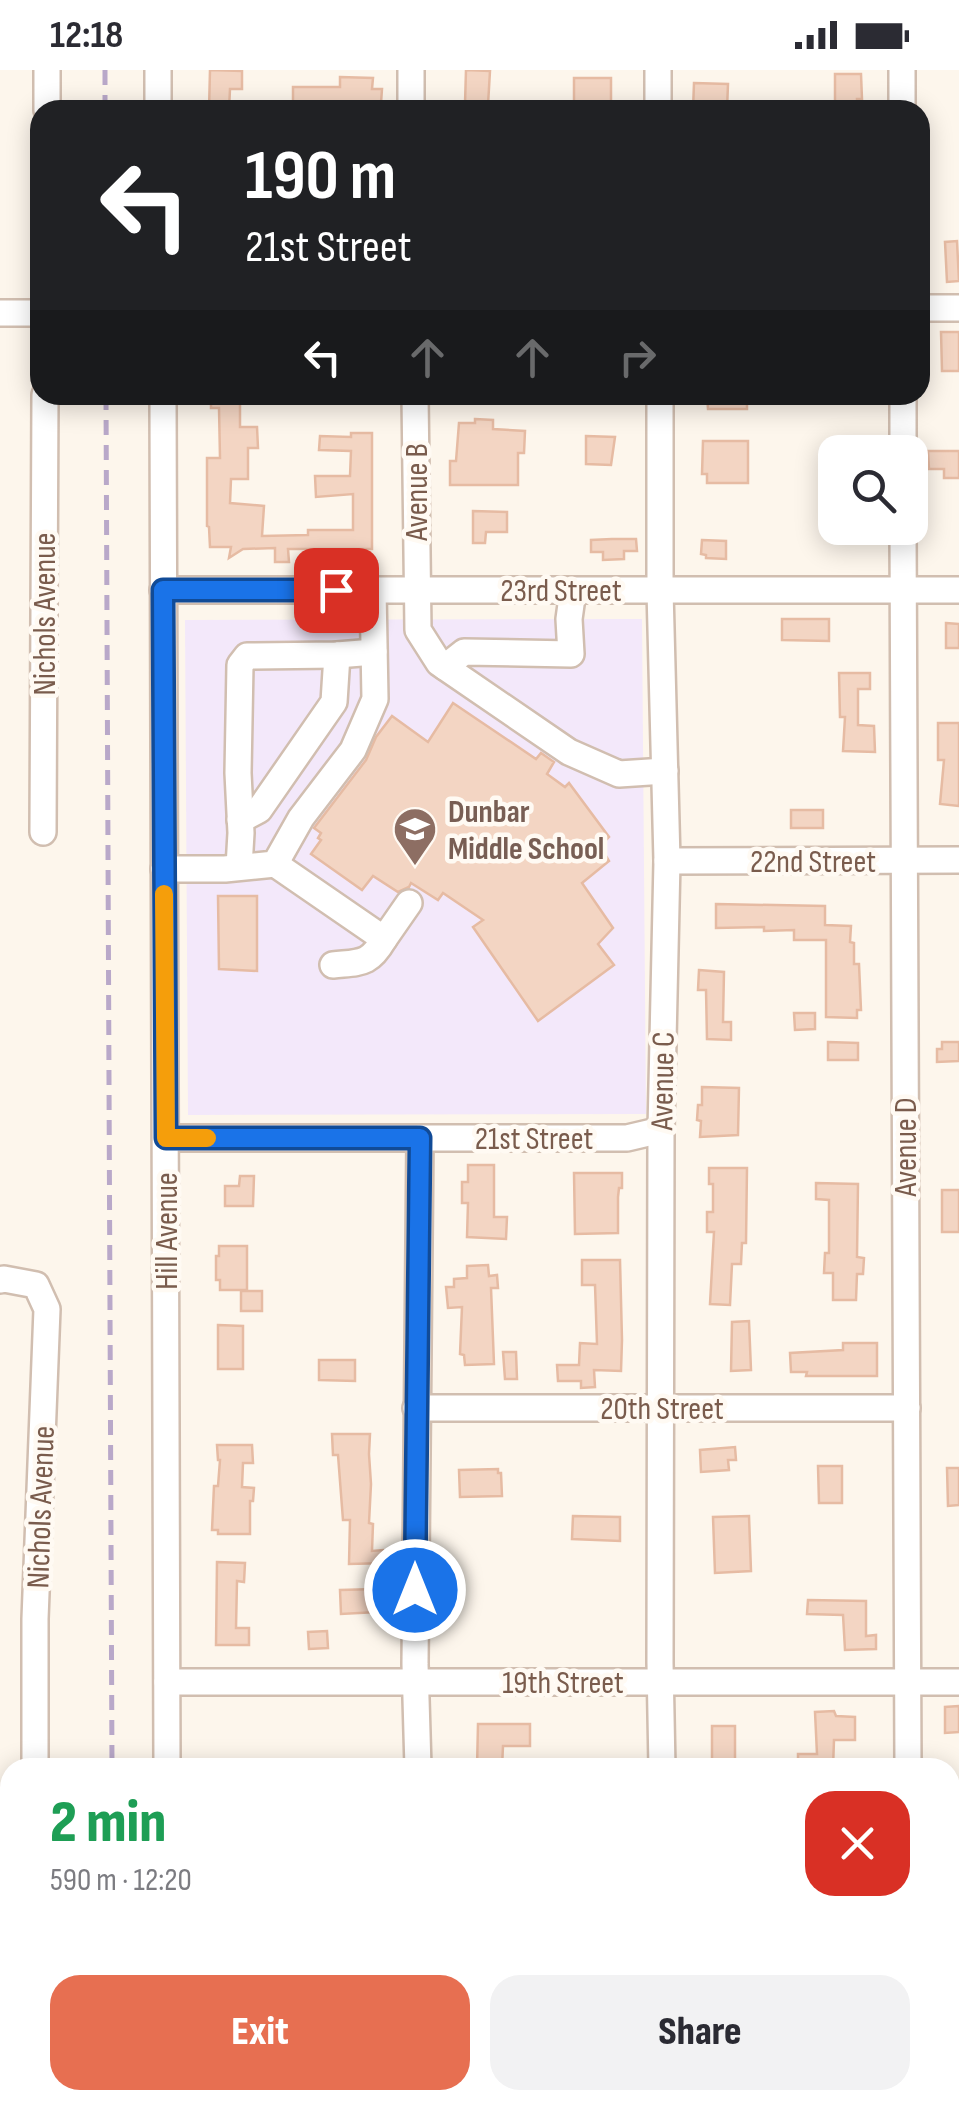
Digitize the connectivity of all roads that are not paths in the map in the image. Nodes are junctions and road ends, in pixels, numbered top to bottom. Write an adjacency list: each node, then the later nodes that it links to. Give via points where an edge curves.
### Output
1 (47, 70): 6 (street)
2 (158, 70): 7 (street)
3 (411, 70): 8 (street)
4 (658, 70): 9 (street)
5 (902, 70): 10 (street)
6 (47, 100)
7 (158, 100)
8 (412, 100)
9 (658, 100)
10 (902, 100)
11 (930, 308): 12 (street)
12 (959, 308)
13 (0, 313): 14 (street)
14 (30, 313)
15 (45, 405): 34 (street, Nichols Avenue)
16 (163, 405): 22 (street, Hill Avenue)
17 (415, 405): 24 (street, Avenue B)
18 (660, 405): 26 (street, Avenue C)
19 (904, 405): 20 (street)
20 (903, 435)
21 (903, 545): 27 (street, Avenue D)
22 (163, 590): 23 (street, 23rd Street); 40 (street, Hill Avenue)
23 (373, 590): 24 (street, 23rd Street); 29 (street)
24 (417, 590): 25 (street, 23rd Street); 31 (street, Avenue B, via 418,630)
25 (573, 590): 26 (street, 23rd Street); 31 (street, via 571,654 464,652)
26 (660, 590): 27 (street, 23rd Street); 32 (street, Avenue C)
27 (903, 590): 28 (street, 23rd Street); 35 (street, Avenue D)
28 (959, 590)
29 (374, 652): 30 (street); 38 (street, via 375,699 353,750)
30 (337, 655): 33 (street, via 334,702 259,810); 33 (street, via 247,656 240,665)
31 (445, 667): 32 (street, via 569,752 620,774)
32 (665, 772): 37 (street, Avenue C)
33 (240, 820): 39 (street)
34 (43, 832)
35 (903, 860): 36 (street, 22nd Street); 37 (street, 22nd Street); 50 (street, Avenue D)
36 (959, 860)
37 (668, 861): 44 (street, Avenue C)
38 (275, 864): 39 (street); 42 (street)
39 (239, 867): 40 (street)
40 (164, 869): 45 (street, Hill Avenue)
41 (409, 903): 42 (street)
42 (384, 939): 43 (street, via 375,954)
43 (333, 965)
44 (661, 1130): 46 (street, 21st Street, via 627,1138); 49 (street, Avenue C)
45 (166, 1138): 46 (street, 21st Street); 51 (street, Hill Avenue)
46 (420, 1138): 48 (street)
47 (0, 1280): 56 (street, Nichols Avenue, via 36,1284 46,1309)
48 (416, 1408): 49 (street, 20th Street); 52 (street)
49 (660, 1408): 50 (street, 20th Street); 53 (street, Avenue C)
50 (908, 1408): 54 (street, Avenue D)
51 (167, 1682): 52 (street, 19th Street); 57 (street, Hill Avenue)
52 (415, 1682): 53 (street, 19th Street); 58 (street)
53 (660, 1682): 54 (street, 19th Street); 59 (street, Avenue C)
54 (908, 1682): 55 (street, 19th Street); 60 (street, Avenue D)
55 (959, 1682)
56 (35, 1758)
57 (167, 1758)
58 (418, 1758)
59 (662, 1758)
60 (908, 1758)

